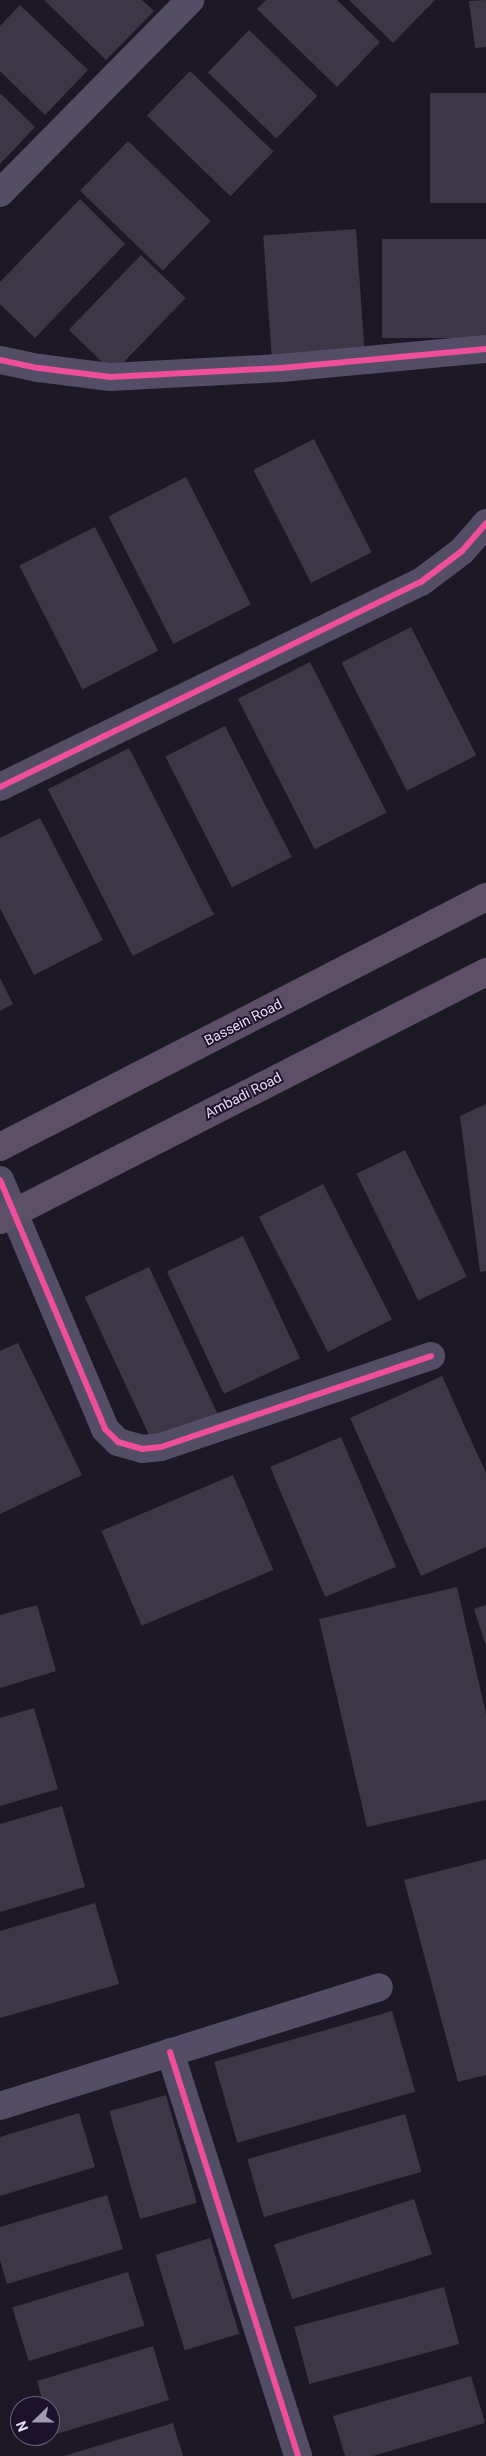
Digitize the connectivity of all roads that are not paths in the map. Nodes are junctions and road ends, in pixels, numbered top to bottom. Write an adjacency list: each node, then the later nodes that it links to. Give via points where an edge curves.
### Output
1 (190, 0): 2 (street)
2 (0, 193)
3 (486, 349): 4 (street, via 281,368 110,377)
4 (0, 360)
5 (486, 523): 6 (street, via 462,551 421,582)
6 (0, 787)
7 (486, 897): 9 (main road, Bassein Road)
8 (486, 972): 11 (main road, Ambadi Road)
9 (0, 1147)
10 (0, 1180): 11 (street)
11 (8, 1216): 12 (street, via 106,1428 118,1442 142,1449 161,1447)
12 (431, 1356)
13 (379, 1987): 14 (street)
14 (170, 2052): 15 (street); 16 (street)
15 (0, 2106)
16 (298, 2456)

